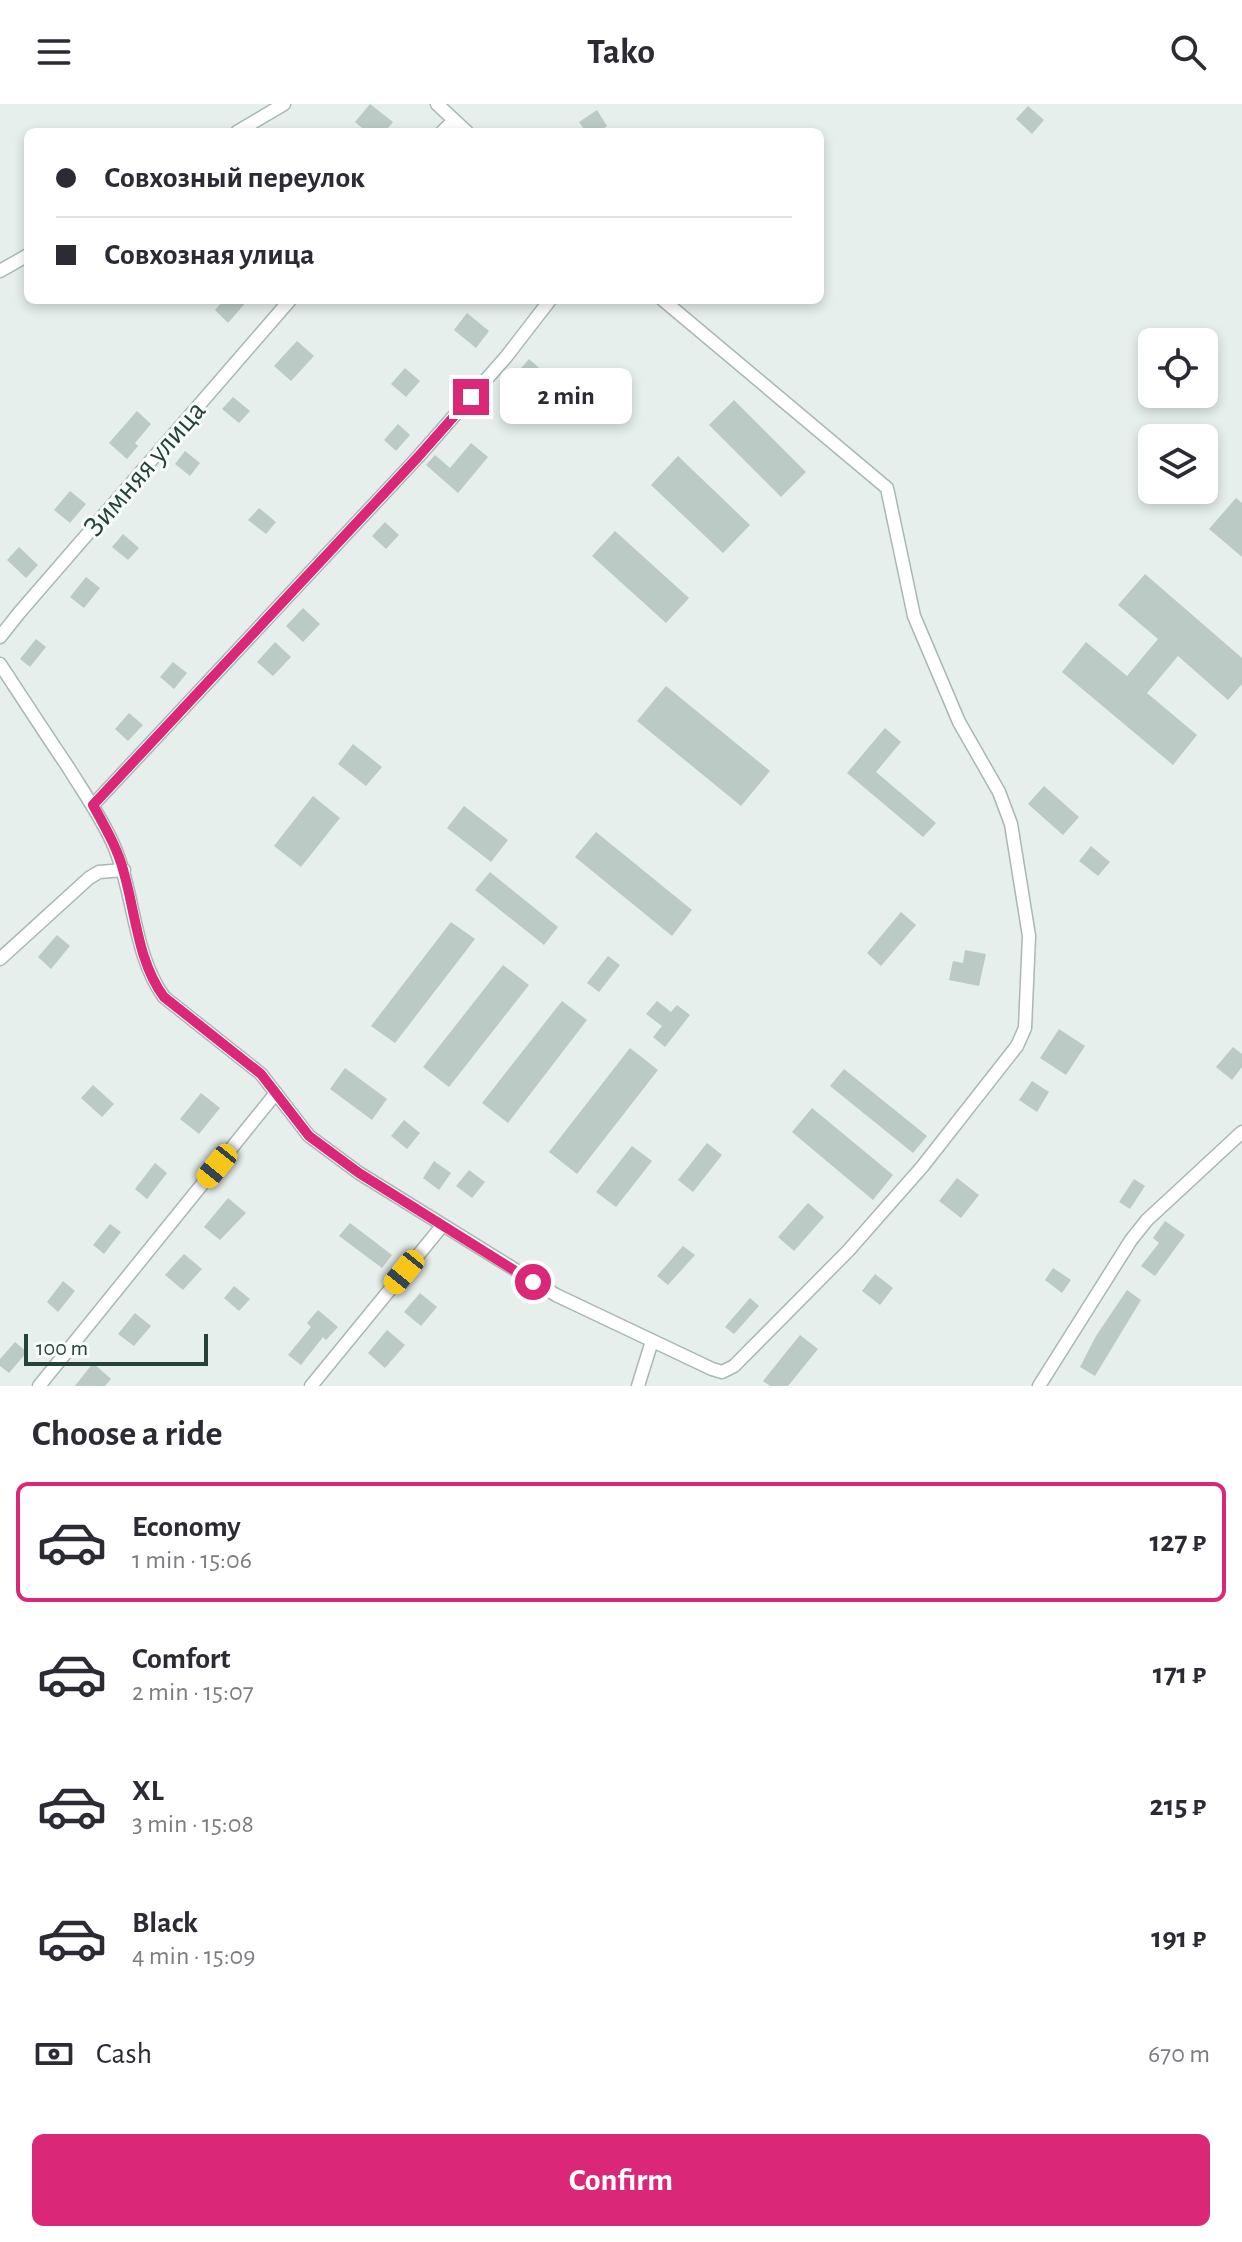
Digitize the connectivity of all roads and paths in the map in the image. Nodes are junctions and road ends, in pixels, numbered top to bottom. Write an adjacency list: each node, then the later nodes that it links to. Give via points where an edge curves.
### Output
1 (284, 104): 4 (street)
2 (437, 104): 3 (street)
3 (454, 120): 5 (street); 6 (street)
4 (244, 128)
5 (446, 128)
6 (463, 128)
7 (24, 257): 8 (street)
8 (0, 271)
9 (287, 304): 12 (street, Зимняя улица)
10 (547, 304): 14 (street, via 418,457)
11 (668, 304): 20 (street, via 887,488 914,616 959,722 1009,815 1029,936 1025,1028 1017,1046 848,1251 747,1356 722,1372)
12 (0, 637)
13 (0, 664): 14 (street)
14 (93, 805): 15 (street)
15 (124, 870): 16 (street, via 89,878); 17 (street, via 155,985 261,1074)
16 (0, 959)
17 (276, 1093): 19 (street, via 309,1136); 22 (street)
18 (1242, 1132): 24 (street, via 1131,1240)
19 (442, 1226): 20 (street, via 556,1295); 23 (street)
20 (652, 1341): 21 (street)
21 (640, 1385)
22 (39, 1386)
23 (311, 1386)
24 (1039, 1386)

